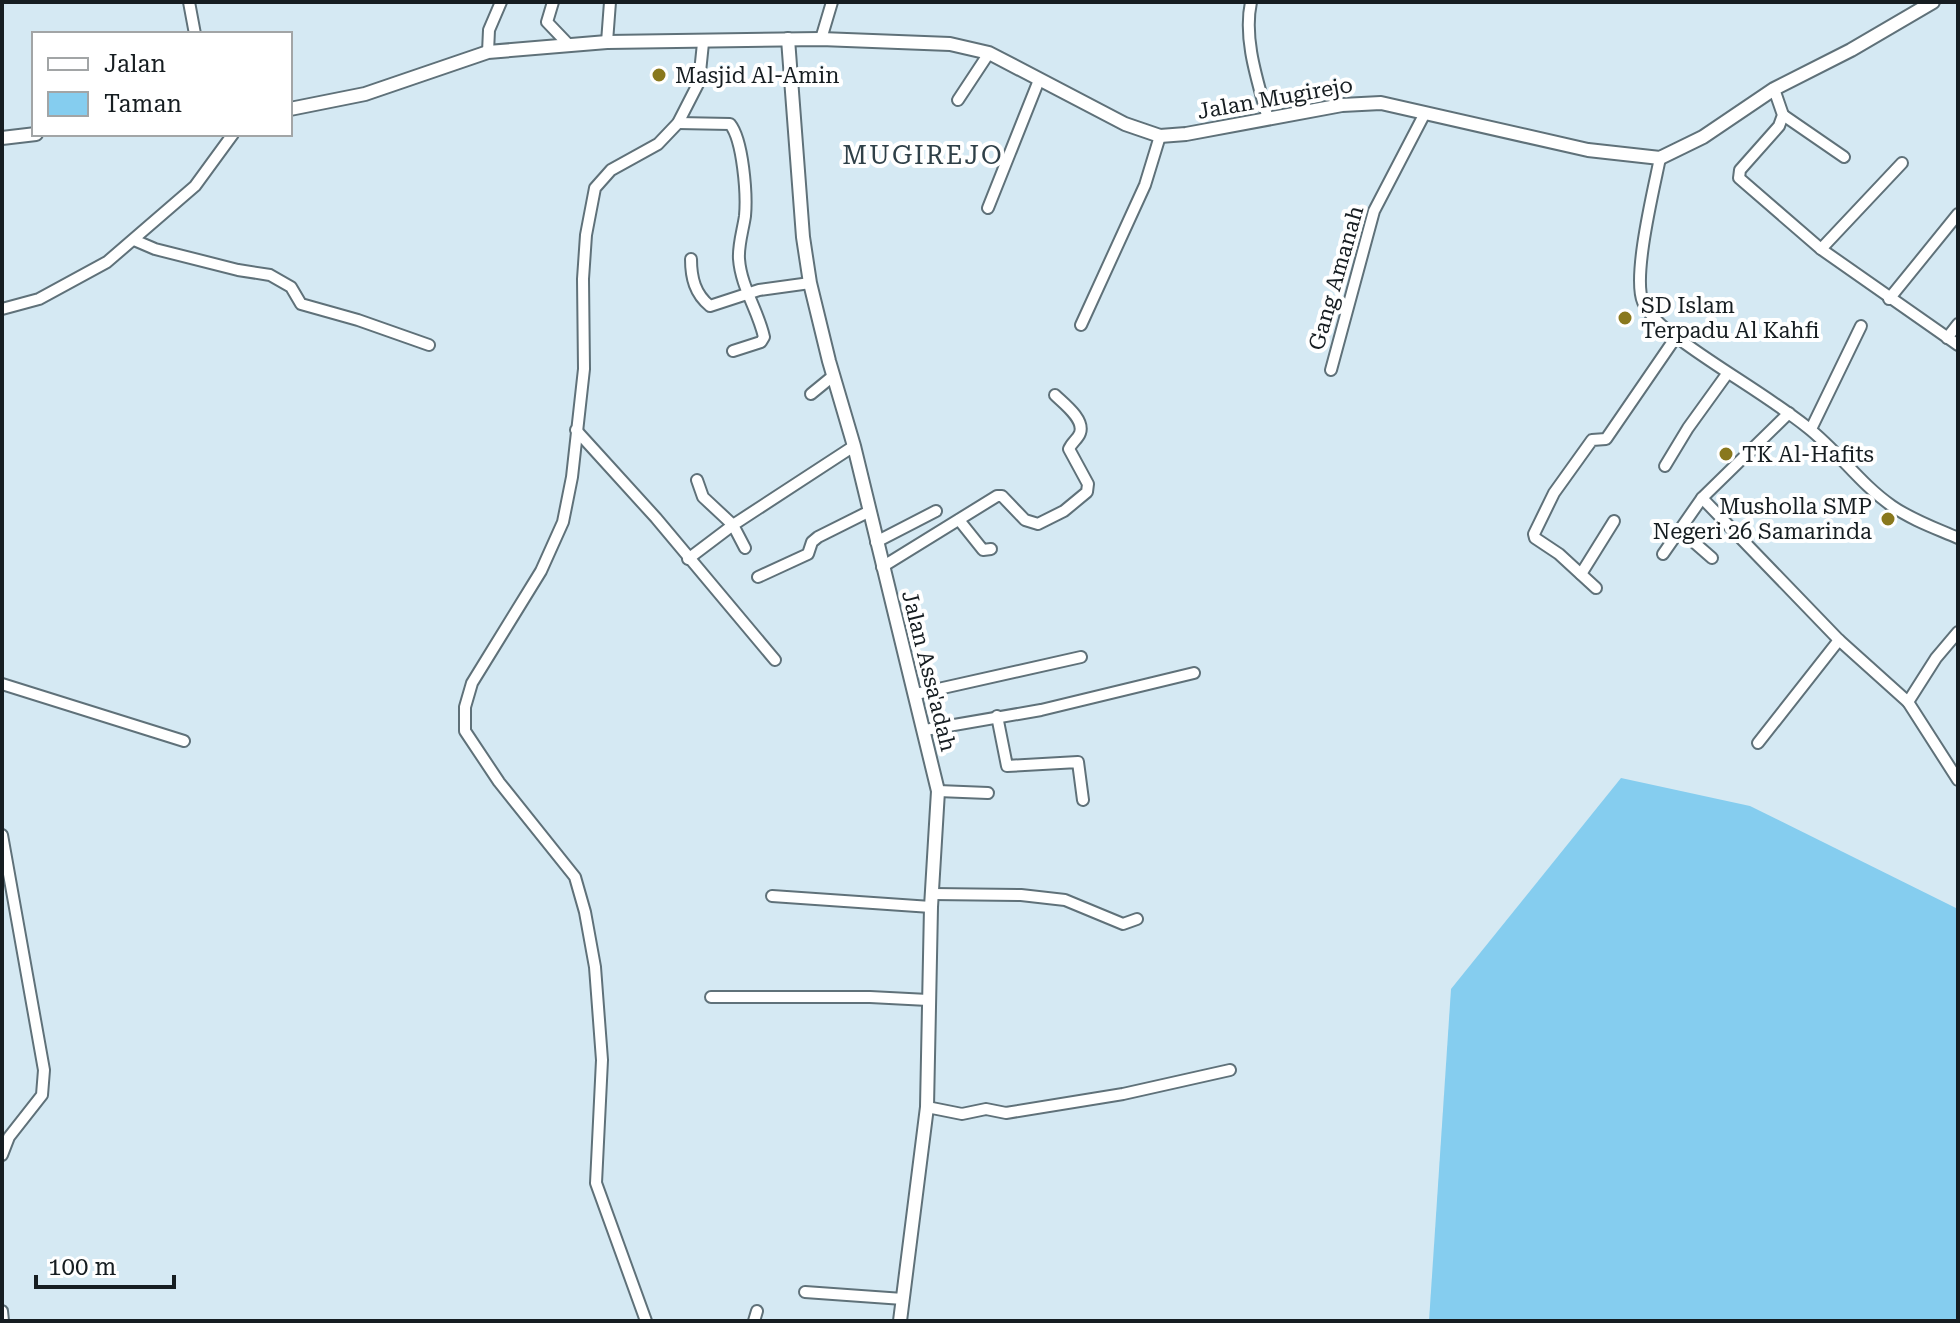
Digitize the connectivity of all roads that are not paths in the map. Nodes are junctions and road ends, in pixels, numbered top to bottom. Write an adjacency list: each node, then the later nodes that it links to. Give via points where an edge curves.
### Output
1 (189, 2): 8 (street)
2 (501, 2): 16 (street, via 489,30)
3 (553, 2): 15 (street, via 547,22)
4 (610, 2): 13 (street)
5 (832, 2): 12 (street)
6 (1251, 2): 24 (street, via 1252,53)
7 (1933, 2): 19 (street)
8 (191, 20): 9 (street); 10 (street)
9 (194, 32)
10 (202, 32)
11 (788, 39): 12 (street, Jalan Mugirejo); 14 (street, Jalan Mugirejo); 38 (street, Jalan Assa'adah)
12 (821, 39): 17 (street, Jalan Mugirejo, via 950,44)
13 (607, 42): 14 (street, Jalan Mugirejo); 15 (street, Jalan Mugirejo)
14 (703, 43): 25 (street, via 699,82)
15 (569, 45): 16 (street, Jalan Mugirejo)
16 (488, 52): 21 (street, Jalan Mugirejo, via 365,94)
17 (989, 53): 18 (street, Jalan Mugirejo); 20 (street)
18 (1039, 80): 28 (street, Jalan Mugirejo, via 1094,110); 33 (street)
19 (1774, 89): 23 (street); 31 (street, via 1703,137)
20 (958, 100)
21 (292, 109)
22 (1425, 113): 24 (street, Jalan Mugirejo, via 1366,103); 31 (street, Jalan Mugirejo, via 1588,150); 50 (street, Gang Amanah, via 1374,211)
23 (1783, 115): 30 (street); 36 (street, via 1739,178)
24 (1268, 119): 28 (street, Jalan Mugirejo)
25 (678, 123): 39 (street, via 733,128 745,196 739,258); 57 (street, via 658,144 611,170 595,188 586,235 584,369)
26 (32, 134): 29 (street)
27 (232, 136): 35 (street, via 195,186)
28 (1160, 136): 43 (street, via 1145,185)
29 (2, 138)
30 (1844, 157)
31 (1660, 158): 45 (street, via 1640,294 1649,312)
32 (1902, 163): 36 (street)
33 (988, 208)
34 (1958, 214): 40 (street)
35 (134, 240): 41 (street, via 85,276 39,299); 47 (street, via 270,275 291,287 301,304)
36 (1821, 249): 40 (street)
37 (691, 259): 39 (street, via 696,290 710,306)
38 (810, 283): 39 (street); 52 (street, Jalan Assa'adah)
39 (747, 293): 49 (street, via 764,337)
40 (1889, 299): 46 (street)
41 (2, 309)
42 (1958, 324): 46 (street)
43 (1081, 325)
44 (1861, 326): 56 (street)
45 (1676, 337): 51 (street); 76 (street, via 1606,439 1593,438 1554,493 1534,534)
46 (1947, 338): 48 (street)
47 (429, 345)
48 (1958, 345)
49 (733, 351)
50 (1331, 370)
51 (1727, 374): 55 (street); 59 (street)
52 (833, 376): 53 (street); 58 (street, Jalan Assa'adah)
53 (811, 394)
54 (1055, 395): 64 (street, via 1081,427 1069,449 1088,484 1087,492 1038,524 1025,520 1002,496)
55 (1789, 413): 56 (street); 61 (street)
56 (1811, 429): 68 (street, via 1893,507)
57 (576, 430): 74 (street); 108 (street, via 563,522 541,571 472,683 465,731 575,877 595,967 602,1060 596,1183)
58 (854, 446): 63 (street, Jalan Assa'adah); 66 (street)
59 (1665, 466)
60 (697, 480): 66 (street, via 703,497)
61 (1702, 498): 67 (street); 80 (street)
62 (936, 511): 69 (street)
63 (868, 512): 69 (street, Jalan Assa'adah); 77 (street, via 818,537 808,554)
64 (959, 520): 71 (street, via 983,550); 75 (street)
65 (1614, 521): 76 (street)
66 (733, 525): 70 (street); 74 (street)
67 (1680, 530): 72 (street); 73 (street)
68 (1958, 538)
69 (876, 542): 75 (street, Jalan Assa'adah)
70 (745, 548)
71 (991, 549)
72 (1663, 554)
73 (1712, 558)
74 (688, 559): 82 (street)
75 (882, 567): 85 (street, Jalan Assa'adah)
76 (1581, 574): 78 (street)
77 (758, 577)
78 (1596, 588)
79 (1958, 632): 86 (street)
80 (1839, 640): 86 (street); 90 (street)
81 (1081, 657): 85 (street)
82 (775, 660)
83 (1194, 673): 87 (street)
84 (2, 684): 89 (street)
85 (916, 694): 88 (street, Jalan Assa'adah)
86 (1908, 702): 91 (street)
87 (997, 716): 88 (street); 94 (street, via 1007,766 1078,762)
88 (925, 730): 92 (street, Jalan Assa'adah)
89 (184, 741)
90 (1758, 743)
91 (1958, 780)
92 (938, 791): 93 (street); 97 (street, Jalan Assa'adah)
93 (988, 793)
94 (1083, 800)
95 (2, 835): 103 (street, via 44,1070 42,1095 9,1137)
96 (772, 896): 97 (street)
97 (932, 900): 98 (street, via 1035,897 1065,900 1123,924); 100 (street, Jalan Assa'adah)
98 (1137, 919)
99 (711, 997): 100 (street)
100 (928, 1000): 102 (street, Jalan Assa'adah)
101 (1230, 1070): 102 (street, via 1006,1113 986,1109 962,1114)
102 (927, 1107): 105 (street, Jalan Assa'adah)
103 (2, 1155)
104 (805, 1292): 105 (street)
105 (903, 1299): 109 (street, Jalan Assa'adah)
106 (2, 1311): 107 (street)
107 (3, 1321)
108 (646, 1321)
109 (900, 1321)

